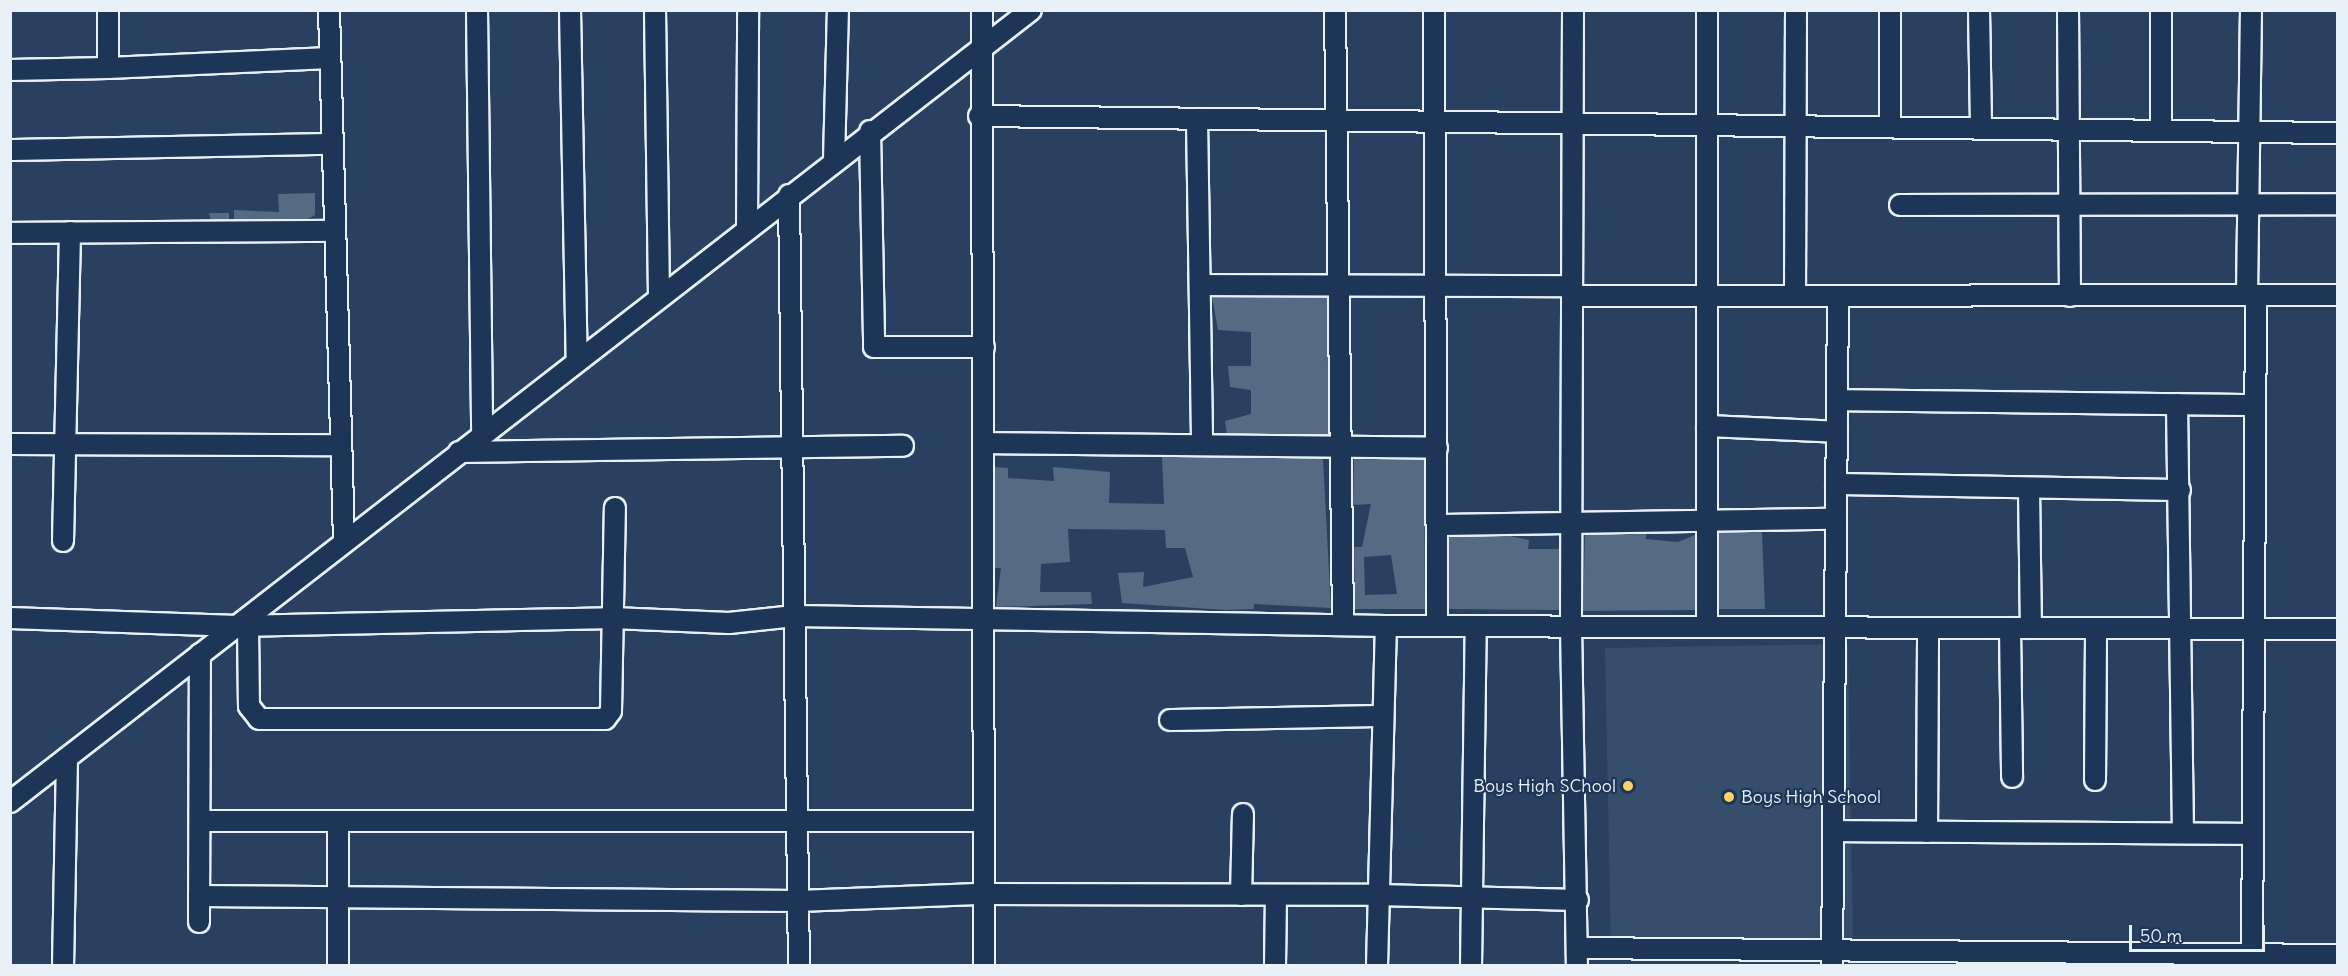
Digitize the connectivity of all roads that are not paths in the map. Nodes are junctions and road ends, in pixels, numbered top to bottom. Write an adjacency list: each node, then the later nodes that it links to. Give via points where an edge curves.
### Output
1 (108, 10): 22 (street)
2 (329, 10): 21 (street)
3 (477, 10): 68 (street)
4 (570, 10): 62 (street)
5 (655, 10): 56 (street)
6 (748, 10): 46 (street)
7 (838, 10): 40 (street)
8 (981, 10): 20 (street)
9 (1031, 10): 20 (street)
10 (1335, 10): 26 (street)
11 (1434, 10): 27 (street)
12 (1573, 10): 28 (street)
13 (1707, 10): 29 (street)
14 (1796, 10): 30 (street)
15 (1890, 10): 31 (street)
16 (1979, 10): 32 (street)
17 (2068, 10): 33 (street)
18 (2161, 10): 35 (street)
19 (2251, 10): 36 (street)
20 (982, 44): 24 (street); 34 (street)
21 (330, 58): 22 (street); 38 (street)
22 (108, 68): 23 (street)
23 (10, 70)
24 (979, 116): 25 (street); 61 (street)
25 (1197, 119): 26 (street); 51 (street)
26 (1334, 120): 27 (street); 50 (street)
27 (1436, 122): 28 (street); 52 (street)
28 (1572, 123): 29 (street); 53 (street)
29 (1710, 125): 30 (street); 57 (street)
30 (1795, 126): 31 (street); 58 (street)
31 (1890, 128): 32 (street)
32 (1981, 129): 33 (street)
33 (2069, 130): 35 (street); 45 (street)
34 (870, 131): 40 (street); 61 (street, via 874,347)
35 (2161, 131): 36 (street)
36 (2250, 132): 37 (street); 42 (street)
37 (2337, 133)
38 (332, 144): 39 (street); 47 (street)
39 (10, 150)
40 (834, 160): 41 (street)
41 (789, 195): 46 (street); 76 (street)
42 (2249, 203): 43 (street); 45 (street); 54 (street)
43 (2337, 204)
44 (1900, 205): 45 (street)
45 (2070, 206): 60 (street)
46 (747, 228): 56 (street)
47 (335, 231): 48 (street); 74 (street)
48 (70, 232): 49 (street); 72 (street)
49 (10, 233)
50 (1337, 283): 51 (street); 52 (street); 73 (street)
51 (1200, 285): 69 (street)
52 (1437, 285): 53 (street); 77 (street)
53 (1572, 291): 57 (street); 85 (street)
54 (2252, 295): 55 (street); 60 (street); 65 (street)
55 (2337, 295)
56 (659, 296): 62 (street)
57 (1707, 296): 58 (street); 66 (street)
58 (1795, 296): 59 (street)
59 (1838, 296): 60 (street); 63 (street)
60 (2070, 296)
61 (984, 347): 70 (street)
62 (577, 360): 68 (street)
63 (1837, 400): 64 (street); 67 (street)
64 (2177, 404): 65 (street); 81 (street)
65 (2255, 405): 106 (street)
66 (1707, 426): 67 (street); 84 (street)
67 (1837, 432): 79 (street)
68 (482, 434): 78 (street)
69 (1202, 442): 70 (street); 73 (street)
70 (986, 443): 90 (street)
71 (10, 444): 72 (street)
72 (65, 444): 74 (street); 87 (street)
73 (1338, 444): 77 (street); 94 (street)
74 (341, 445): 88 (street)
75 (903, 446): 76 (street)
76 (792, 447): 78 (street); 89 (street)
77 (1437, 448): 86 (street)
78 (459, 452): 88 (street)
79 (1836, 484): 80 (street); 83 (street)
80 (2029, 488): 81 (street); 104 (street)
81 (2180, 490): 101 (street)
82 (615, 508): 92 (street)
83 (1836, 519): 84 (street); 100 (street)
84 (1707, 521): 85 (street); 99 (street)
85 (1572, 523): 86 (street); 98 (street)
86 (1437, 525): 96 (street)
87 (63, 541)
88 (344, 542): 93 (street)
89 (795, 616): 90 (street); 92 (street, via 729,623); 118 (street)
90 (980, 616): 94 (street); 117 (street)
91 (10, 618): 93 (street)
92 (613, 618): 93 (street); 93 (street, via 610,711 591,722 259,719 249,706)
93 (242, 626): 108 (street)
94 (1343, 626): 95 (street)
95 (1386, 626): 96 (street); 109 (street)
96 (1437, 626): 97 (street)
97 (1476, 626): 98 (street); 130 (street)
98 (1571, 626): 99 (street); 131 (street)
99 (1707, 627): 100 (street)
100 (1835, 627): 102 (street); 120 (street)
101 (2181, 627): 105 (street); 106 (street); 122 (street)
102 (1928, 628): 103 (street); 121 (street)
103 (2010, 628): 104 (street); 112 (street)
104 (2031, 628): 105 (street)
105 (2096, 628): 113 (street)
106 (2254, 629): 107 (street); 123 (street)
107 (2337, 629)
108 (200, 654): 111 (street); 116 (street)
109 (1382, 716): 110 (street); 127 (street)
110 (1170, 720)
111 (68, 758): 114 (street); 141 (street)
112 (2012, 777)
113 (2095, 780)
114 (10, 802)
115 (1244, 814): 125 (street)
116 (200, 821): 119 (street); 128 (street)
117 (983, 821): 118 (street); 124 (street)
118 (797, 822): 119 (street); 132 (street)
119 (338, 824): 129 (street)
120 (1833, 831): 121 (street); 136 (street)
121 (1927, 832): 122 (street)
122 (2183, 833): 123 (street)
123 (2253, 834): 140 (street)
124 (984, 894): 125 (street); 132 (street); 144 (street)
125 (1241, 895): 126 (street)
126 (1276, 895): 127 (street); 145 (street)
127 (1378, 895): 130 (street); 146 (street)
128 (199, 896): 129 (street); 133 (street)
129 (338, 896): 132 (street); 142 (street)
130 (1472, 898): 131 (street); 147 (street)
131 (1578, 900): 135 (street)
132 (798, 901): 143 (street)
133 (199, 922)
134 (2337, 955): 140 (street)
135 (1578, 957): 136 (street)
136 (1832, 958): 137 (street)
137 (1975, 959): 138 (street)
138 (2069, 959): 139 (street)
139 (2159, 960): 140 (street)
140 (2252, 960)
141 (63, 966)
142 (338, 966)
143 (799, 966)
144 (984, 966)
145 (1275, 966)
146 (1377, 966)
147 (1471, 966)

